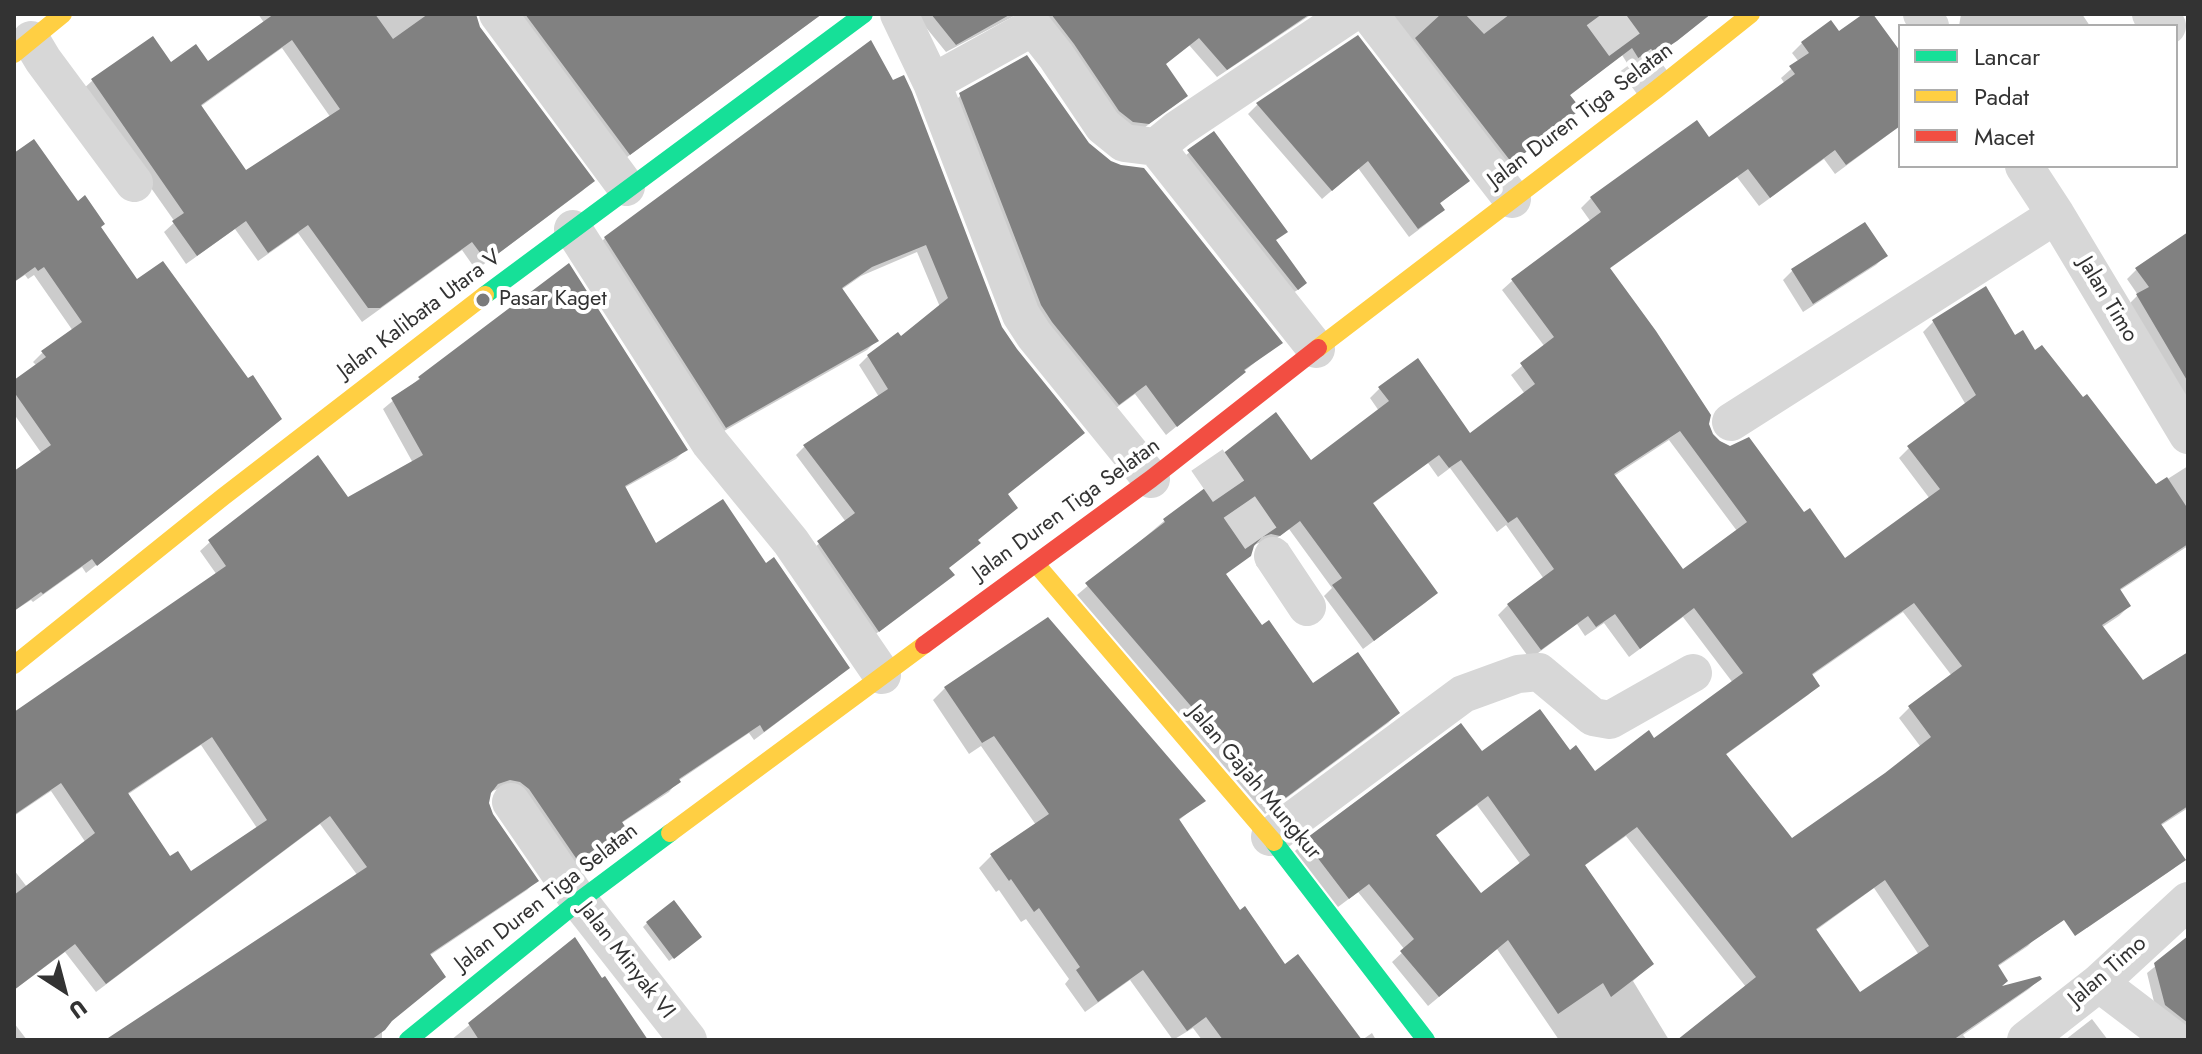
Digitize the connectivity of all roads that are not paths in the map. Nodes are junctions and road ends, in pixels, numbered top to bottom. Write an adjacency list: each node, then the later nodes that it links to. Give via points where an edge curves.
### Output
1 (63, 14): 8 (street)
2 (498, 14): 13 (street)
3 (864, 14): 13 (street, Jalan Kalibata Utara V)
4 (899, 14): 9 (street)
5 (1350, 14): 10 (street)
6 (1369, 14): 14 (street)
7 (1729, 21): 14 (street, Jalan Duren Tiga Selatan, via 1657,89)
8 (23, 47): 12 (street, via 43,60)
9 (932, 83): 10 (street, via 1033,27 1103,126 1124,143); 20 (street, via 1021,315)
10 (1156, 147): 17 (street)
11 (2025, 168): 15 (street, Jalan Timo)
12 (134, 183)
13 (626, 187): 16 (street, Jalan Kalibata Utara V)
14 (1512, 199): 17 (street, Jalan Duren Tiga Selatan)
15 (2056, 215): 18 (street); 19 (street, Jalan Timo)
16 (573, 229): 24 (street, Jalan Kalibata Utara V, via 294,441); 26 (street, via 710,443 791,542)
17 (1316, 349): 20 (street, Jalan Duren Tiga Selatan, via 1202,452)
18 (1731, 422)
19 (2188, 435)
20 (1151, 479): 22 (street, Jalan Duren Tiga Selatan)
21 (1273, 556): 23 (street)
22 (1036, 564): 26 (street, Jalan Duren Tiga Selatan); 28 (street, Jalan Gajah Mungkur)
23 (1307, 607)
24 (14, 665)
25 (1693, 673): 28 (street, via 1610,720 1593,717 1539,672 1463,694)
26 (882, 675): 29 (street, Jalan Duren Tiga Selatan)
27 (511, 802): 29 (street, Jalan Minyak VI)
28 (1270, 837): 34 (street, Jalan Gajah Mungkur)
29 (579, 901): 32 (street, Jalan Duren Tiga Selatan); 33 (street, Jalan Minyak VI)
30 (2188, 901): 31 (street, Jalan Timo)
31 (2099, 983): 35 (street, Jalan Timo); 36 (street)
32 (408, 1040)
33 (688, 1040)
34 (1426, 1040)
35 (2026, 1040)
36 (2174, 1040)

